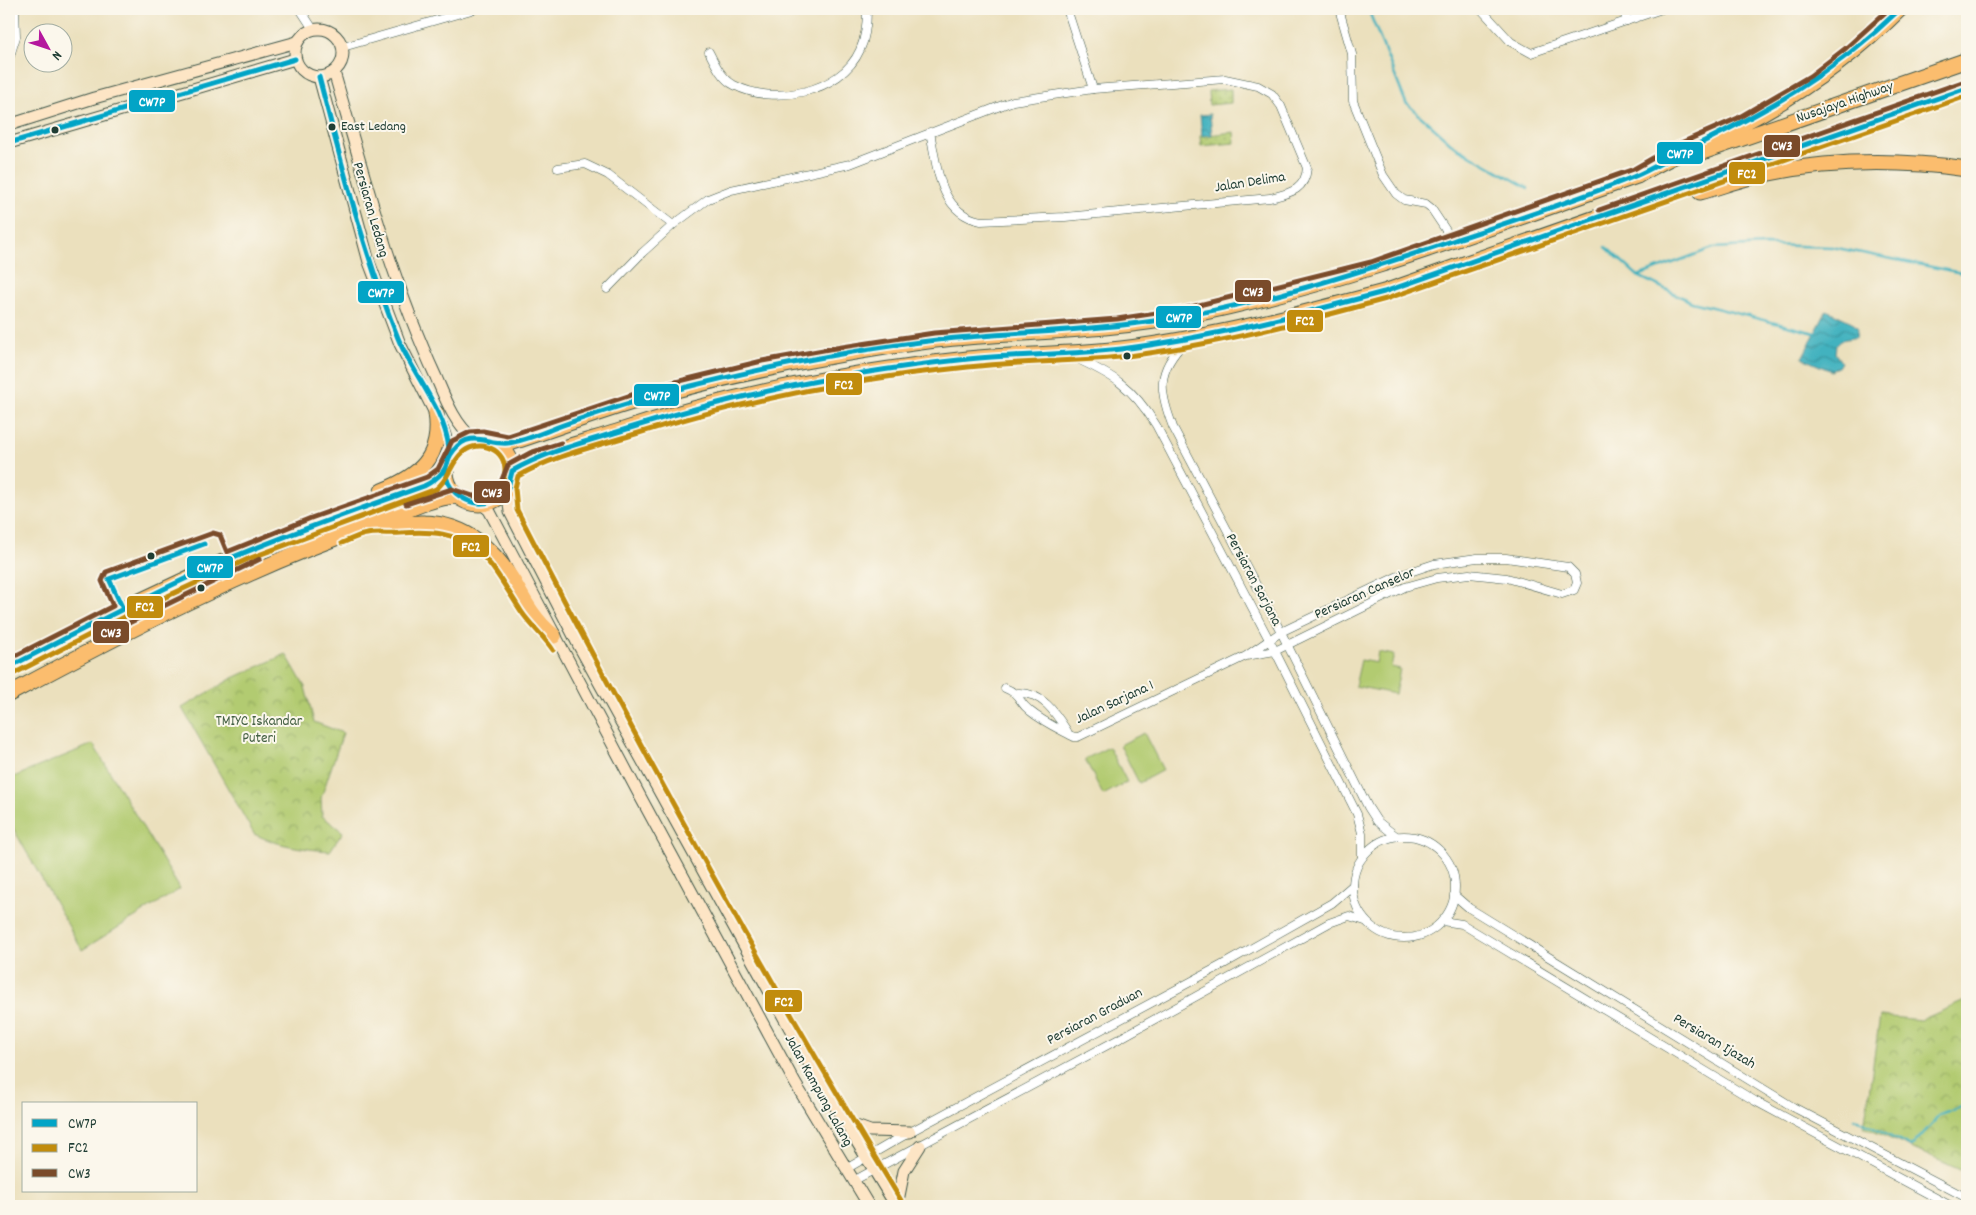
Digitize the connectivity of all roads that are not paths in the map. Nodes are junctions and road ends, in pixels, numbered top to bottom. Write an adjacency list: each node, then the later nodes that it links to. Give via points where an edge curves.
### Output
1 (15, 9): 17 (street, via 16,37)
2 (298, 9): 13 (street)
3 (306, 9): 13 (street)
4 (475, 9): 15 (street)
5 (867, 9): 16 (street, via 860,51 848,68 811,89 783,96 755,93 733,85 716,68)
6 (1067, 9): 23 (street)
7 (1339, 9): 32 (street, via 1352,54 1353,101 1383,175 1404,200 1426,204)
8 (1481, 9): 12 (street, via 1511,42 1530,53)
9 (1623, 9): 12 (street)
10 (1662, 9): 12 (street)
11 (1900, 9): 29 (highway, via 1851,54 1796,94 1741,125 1676,153)
12 (1628, 21)
13 (310, 24): 14 (main road); 15 (main road, via 332,32)
14 (297, 42): 18 (main road); 24 (main road)
15 (343, 47): 20 (main road, via 342,61)
16 (709, 52)
17 (9, 59)
18 (295, 59): 21 (main road, via 304,72); 26 (main road)
19 (1967, 60): 29 (highway, Nusajaya Highway)
20 (334, 72): 21 (main road); 37 (main road, Persiaran Ledang, via 404,302 446,400)
21 (319, 77): 36 (main road, Persiaran Ledang, via 369,262 400,344)
22 (1967, 88): 30 (highway)
23 (1092, 89): 25 (street, Jalan Delima, via 1013,101); 25 (street, Jalan Delima, via 1225,80 1258,86 1272,94 1281,106 1307,168 1306,177 1295,191 1270,198 1065,217 981,220 970,218 950,203 940,181)
24 (9, 125)
25 (930, 132): 31 (street, via 850,164 731,190 708,199)
26 (9, 143)
27 (558, 168): 31 (street, via 586,164 608,175)
28 (1967, 169): 30 (highway, via 1883,162 1829,165 1747,178 1681,197)
29 (1637, 176): 32 (highway)
30 (1652, 199): 34 (highway, via 1384,292)
31 (673, 226): 33 (street)
32 (1453, 241): 38 (highway, via 1307,288 1184,316 1118,326 936,340 764,368 657,394)
33 (607, 289)
34 (1190, 337): 35 (highway, via 1121,349); 46 (street, Persiaran Sarjana, via 1165,367 1162,392 1166,408)
35 (1066, 353): 40 (highway, via 940,362 770,390 665,416 533,460); 48 (street, Persiaran Sarjana, via 1115,377 1146,408)
36 (436, 413): 39 (main road, Persiaran Ledang, via 447,439); 44 (highway, via 436,440 424,466 404,481 356,504)
37 (473, 438): 38 (highway, via 487,438); 39 (highway, via 460,444)
38 (499, 444): 40 (highway, via 508,454)
39 (448, 464): 42 (highway, via 450,487); 44 (highway, via 440,477 424,486)
40 (512, 471): 41 (highway)
41 (508, 488): 43 (highway, via 498,498); 64 (main road, Jalan Kampung Lalang, via 510,512 578,644)
42 (458, 496): 43 (highway); 45 (highway)
43 (482, 504): 47 (main road, Jalan Kampung Lalang, via 489,510)
44 (345, 514): 52 (highway, via 174,584)
45 (367, 526): 47 (highway, via 437,524 472,536 494,554 529,609 543,628); 55 (highway, via 230,581)
46 (1281, 632): 48 (street, Persiaran Canselor); 49 (street, Persiaran Sarjana); 49 (street, Persiaran Canselor, via 1398,576 1434,564 1506,558 1568,567 1577,582 1574,590 1562,594 1507,578 1469,574 1437,578 1405,588)
47 (554, 636): 69 (main road, Jalan Kampung Lalang, via 795,1083)
48 (1268, 638): 50 (street, Persiaran Sarjana); 51 (street, Persiaran Canselor)
49 (1287, 644): 50 (street, Persiaran Canselor); 57 (street, Persiaran Sarjana, via 1368,807 1377,821)
50 (1275, 651): 51 (street, Persiaran Canselor); 58 (street, Persiaran Sarjana, via 1357,814 1362,833)
51 (1246, 656): 56 (street, Jalan Sarjana 1, via 1078,737)
52 (9, 667)
53 (1005, 688): 54 (street)
54 (1018, 693): 56 (street, Jalan Sarjana 1, via 1024,706 1042,721); 56 (street, via 1039,698 1056,713)
55 (9, 694)
56 (1069, 734)
57 (1396, 836): 58 (street, via 1377,844); 60 (street, via 1412,836 1440,850 1450,863)
58 (1362, 858): 59 (street, via 1355,870)
59 (1353, 884): 61 (street, via 1354,898); 63 (street, Persiaran Graduan, via 1332,903 1222,965)
60 (1454, 895): 62 (street); 72 (street, Persiaran Ijazah, via 1469,908 1794,1107)
61 (1365, 921): 62 (street, via 1385,935 1410,938 1422,935); 66 (street, Persiaran Graduan, via 1349,916 1329,923)
62 (1442, 921): 75 (street, Persiaran Ijazah, via 1462,924 1754,1101)
63 (932, 1120): 65 (street, Persiaran Graduan); 66 (street)
64 (844, 1121): 65 (main road, via 870,1132); 68 (main road, Jalan Kampung Lalang)
65 (910, 1132): 68 (street, Persiaran Graduan)
66 (940, 1135): 67 (street, Persiaran Graduan)
67 (920, 1146): 70 (street, Persiaran Graduan); 74 (main road, via 904,1170)
68 (866, 1157): 69 (street, Persiaran Graduan); 70 (main road, Jalan Kampung Lalang)
69 (846, 1169): 71 (main road, Jalan Kampung Lalang)
70 (874, 1169): 71 (street, Persiaran Graduan); 74 (main road, Jalan Kampung Lalang)
71 (853, 1181): 73 (main road, Jalan Kampung Lalang)
72 (1967, 1198)
73 (869, 1206)
74 (897, 1206)
75 (1950, 1206)

